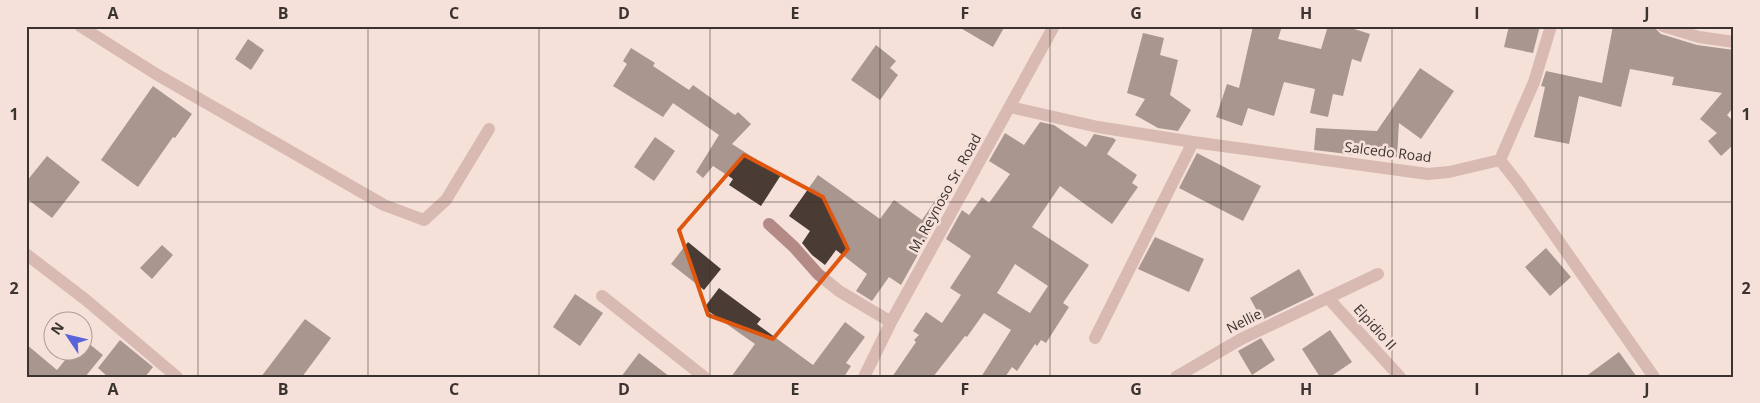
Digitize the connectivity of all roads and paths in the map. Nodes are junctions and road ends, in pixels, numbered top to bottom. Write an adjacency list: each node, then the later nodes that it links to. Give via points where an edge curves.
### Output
1 (80, 26): 7 (street, via 156,74 384,205 424,220 446,200)
2 (1054, 26): 6 (street, M. Reynoso Sr. Road)
3 (1551, 26): 9 (street, via 1534,82)
4 (1663, 26): 5 (street, via 1699,37)
5 (1734, 42)
6 (1010, 107): 8 (street, Salcedo Road, via 1098,127); 15 (street, M. Reynoso Sr. Road)
7 (489, 129)
8 (1193, 142): 9 (street, Salcedo Road, via 1428,174); 16 (street)
9 (1500, 160): 22 (street)
10 (768, 224): 15 (street, via 838,291)
11 (26, 254): 17 (street)
12 (1378, 274): 14 (street, Nellie)
13 (602, 296): 18 (street)
14 (1328, 298): 20 (street, Nellie, via 1241,338); 21 (street, Elpidio II)
15 (891, 322): 19 (street, M. Reynoso Sr. Road)
16 (1095, 338)
17 (177, 377)
18 (704, 377)
19 (864, 377)
20 (1176, 377)
21 (1400, 377)
22 (1654, 377)

